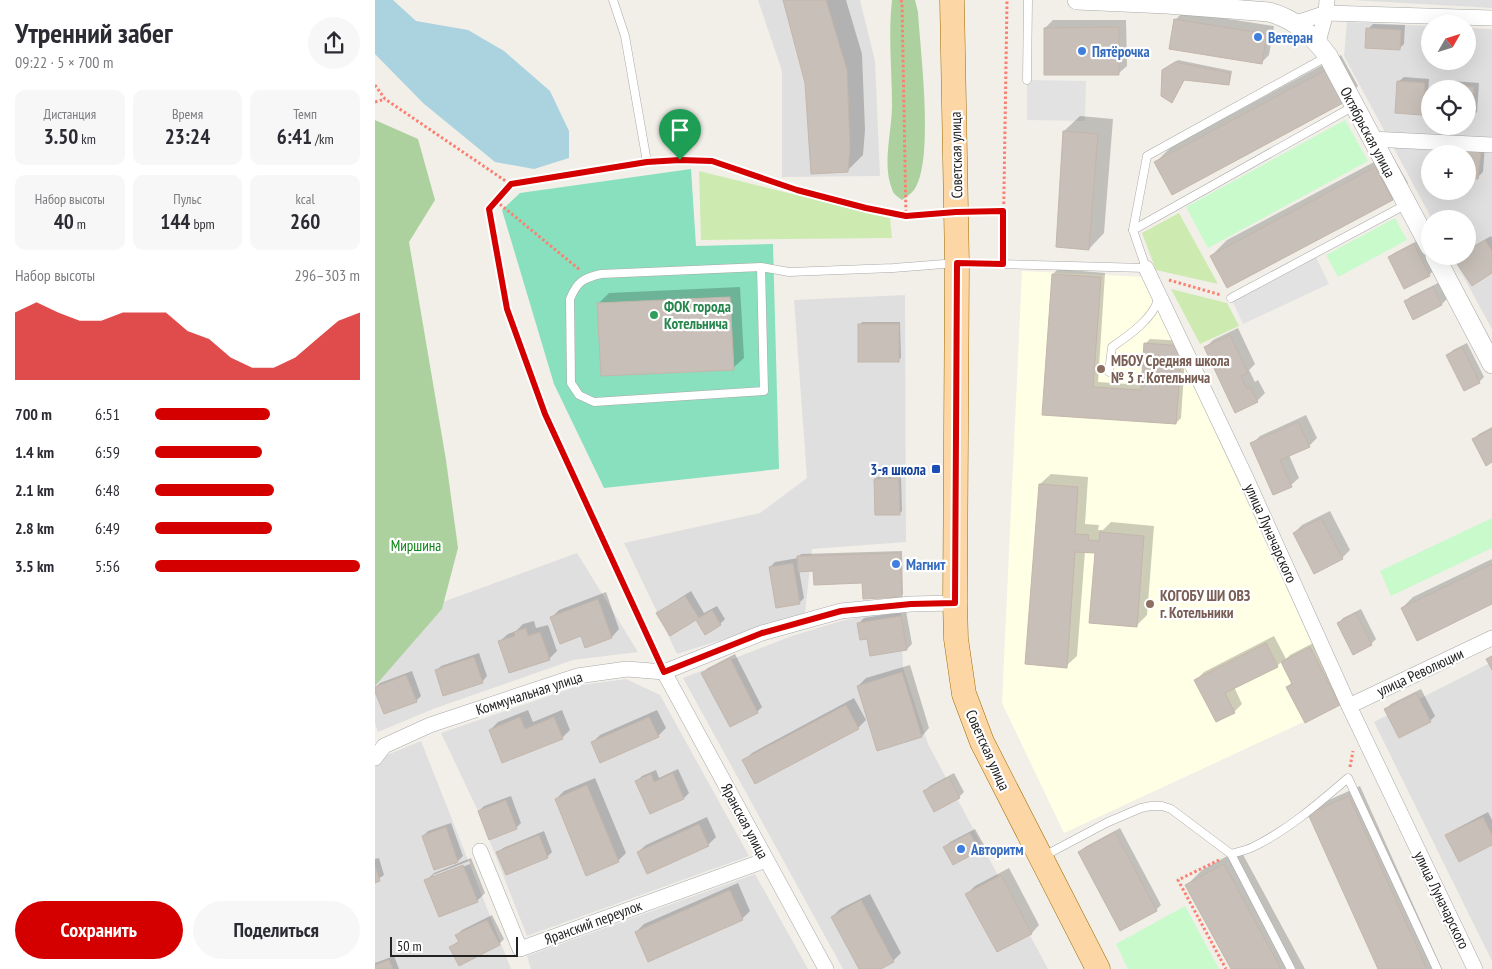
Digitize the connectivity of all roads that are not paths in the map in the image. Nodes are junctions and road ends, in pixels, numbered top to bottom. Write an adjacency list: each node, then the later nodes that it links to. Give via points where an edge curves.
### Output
1 (613, 0): 13 (lane, via 625,36)
2 (952, 0): 17 (main road, Советская улица)
3 (1027, 0): 9 (lane)
4 (1077, 0): 7 (street, Октябрьская улица, via 1269,12)
5 (1326, 6): 6 (street); 7 (street); 8 (street)
6 (1492, 18)
7 (1296, 23): 8 (street, Октябрьская улица)
8 (1323, 49): 10 (street, Октябрьская улица); 15 (lane, via 1147,156)
9 (1027, 80)
10 (1354, 106): 11 (street, Октябрьская улица); 15 (lane)
11 (1371, 139): 12 (street); 14 (street, Октябрьская улица)
12 (1492, 146)
13 (647, 162)
14 (1407, 204): 16 (street, Октябрьская улица); 22 (lane)
15 (1133, 230): 20 (lane)
16 (1421, 230)
17 (957, 263): 19 (lane, via 789,272); 20 (lane); 25 (main road, Советская улица)
18 (1440, 265): 23 (street)
19 (761, 268): 19 (lane, via 601,274 581,280 570,299 571,384 579,395 594,402 764,391)
20 (1148, 272): 21 (street, улица Луначарского)
21 (1159, 294): 24 (lane, via 1157,305 1136,330 1112,347); 28 (street, улица Луначарского)
22 (1231, 298)
23 (1492, 363)
24 (1109, 372)
25 (955, 603): 27 (street, Коммунальная улица, via 841,611 762,633); 32 (main road, Советская улица, via 964,694 982,742)
26 (1492, 638): 28 (street, улица Революции)
27 (664, 672): 29 (street, Коммунальная улица, via 627,669 577,676 430,725 384,746); 33 (street, Яранская улица)
28 (1349, 706): 38 (street, улица Луначарского)
29 (375, 758)
30 (481, 851): 33 (street, Яранский переулок, via 520,948)
31 (1231, 854): 32 (lane, via 1171,809 1151,806 1108,822); 36 (lane); 37 (lane, via 1252,848 1294,822 1348,778)
32 (1041, 857): 35 (main road, Советская улица)
33 (766, 860): 34 (street, Яранская улица)
34 (826, 969)
35 (1098, 969)
36 (1291, 969)
37 (1437, 969)
38 (1475, 969)

